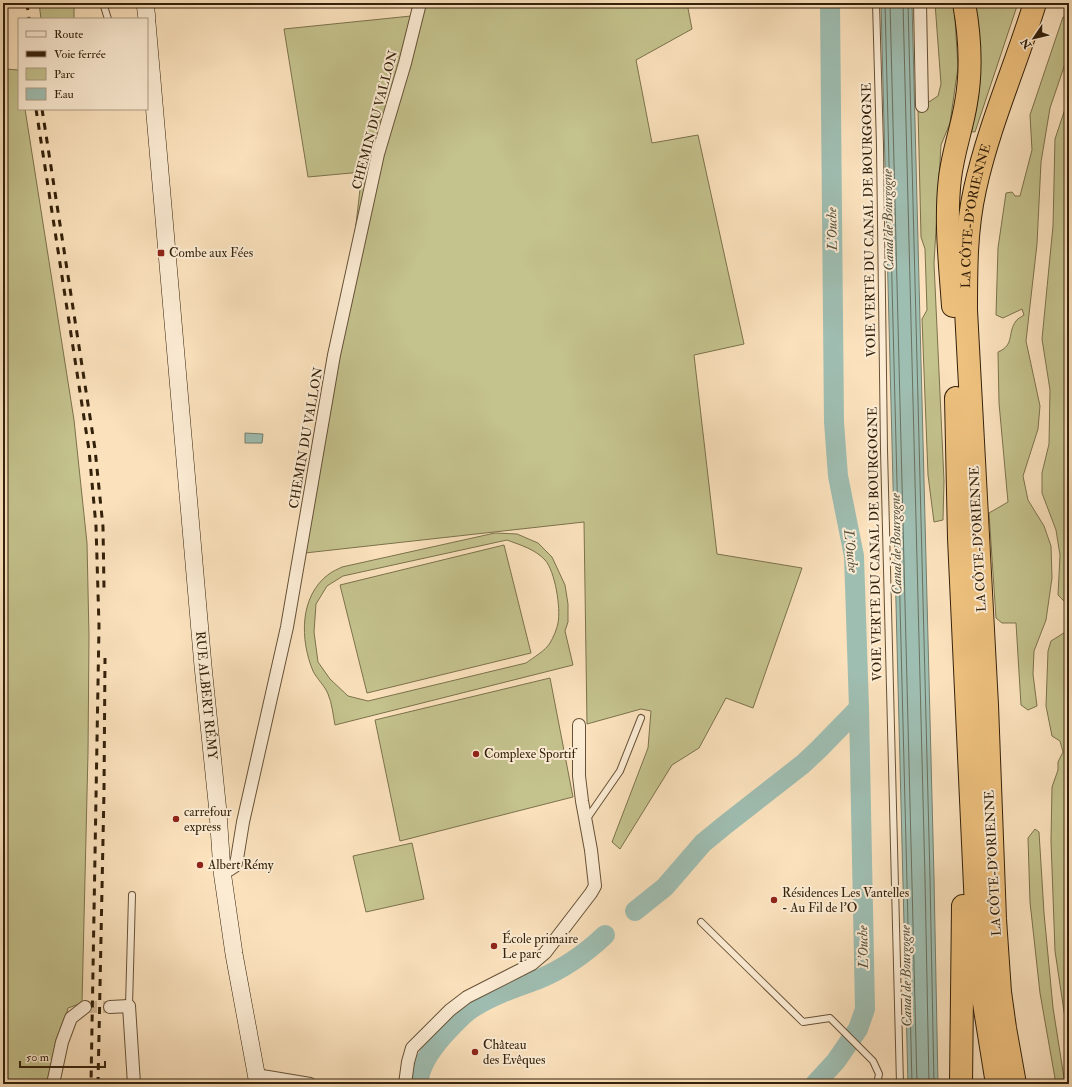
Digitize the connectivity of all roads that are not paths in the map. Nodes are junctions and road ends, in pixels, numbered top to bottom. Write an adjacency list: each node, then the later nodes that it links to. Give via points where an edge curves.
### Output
1 (103, 3): 8 (lane)
2 (145, 3): 9 (main road)
3 (420, 3): 18 (street, CHEMIN DU VALLON, via 378,154 334,354 287,627 237,859 234,866)
4 (876, 3): 30 (lane, VOIE VERTE DU CANAL DE BOURGOGNE)
5 (920, 3): 12 (street)
6 (964, 3): 13 (highway, via 970,54 968,88 950,177 948,211)
7 (1031, 8): 13 (highway, LA CÔTE-D'ORIENNE, via 975,149 963,198 956,232); 33 (highway, LA CÔTE-D'ORIENNE, via 975,188 967,239 966,265 966,317 996,926 1001,999)
8 (108, 18)
9 (147, 18)
10 (148, 41): 11 (main road, RUE ALBERT RÉMY)
11 (151, 97): 18 (main road, RUE ALBERT RÉMY, via 172,304)
12 (922, 106)
13 (955, 343): 16 (highway, LA CÔTE-D'ORIENNE, via 959,538)
14 (641, 718): 17 (lane, via 620,771)
15 (579, 726): 17 (street, via 579,776)
16 (969, 759): 31 (highway, via 962,932); 32 (highway, LA CÔTE-D'ORIENNE, via 977,930 983,997)
17 (586, 821): 28 (street, via 595,886 591,893 545,953 532,964 467,997 450,1010 412,1048)
18 (222, 871): 24 (main road, RUE ALBERT RÉMY)
19 (132, 895): 21 (lane)
20 (701, 922): 29 (lane, via 803,1022 830,1018 874,1061 879,1074)
21 (129, 1006): 23 (street); 26 (street)
22 (85, 1007): 25 (street, via 72,1018 62,1042)
23 (110, 1007)
24 (257, 1080): 27 (street)
25 (53, 1084)
26 (134, 1084)
27 (310, 1084)
28 (406, 1084)
29 (877, 1084)
30 (900, 1084)
31 (961, 1084)
32 (997, 1084)
33 (1015, 1084)

